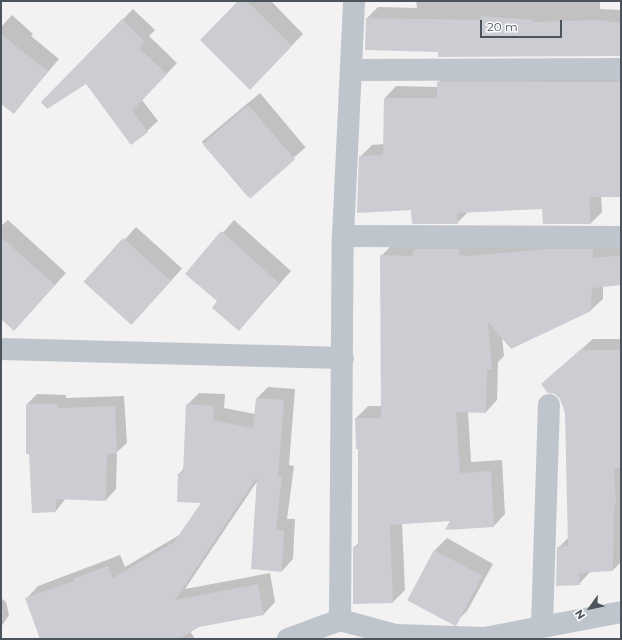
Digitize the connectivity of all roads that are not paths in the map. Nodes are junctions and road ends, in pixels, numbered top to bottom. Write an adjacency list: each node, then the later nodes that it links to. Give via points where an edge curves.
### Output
1 (354, 1): 3 (street)
2 (621, 69): 3 (street)
3 (352, 70): 4 (street)
4 (343, 236): 5 (street); 7 (street)
5 (621, 237)
6 (1, 349): 7 (street)
7 (343, 358): 10 (street)
8 (549, 405): 11 (street)
9 (621, 612): 11 (street)
10 (340, 620): 11 (street, via 396,636 484,638); 12 (street)
11 (542, 626)
12 (288, 639)

